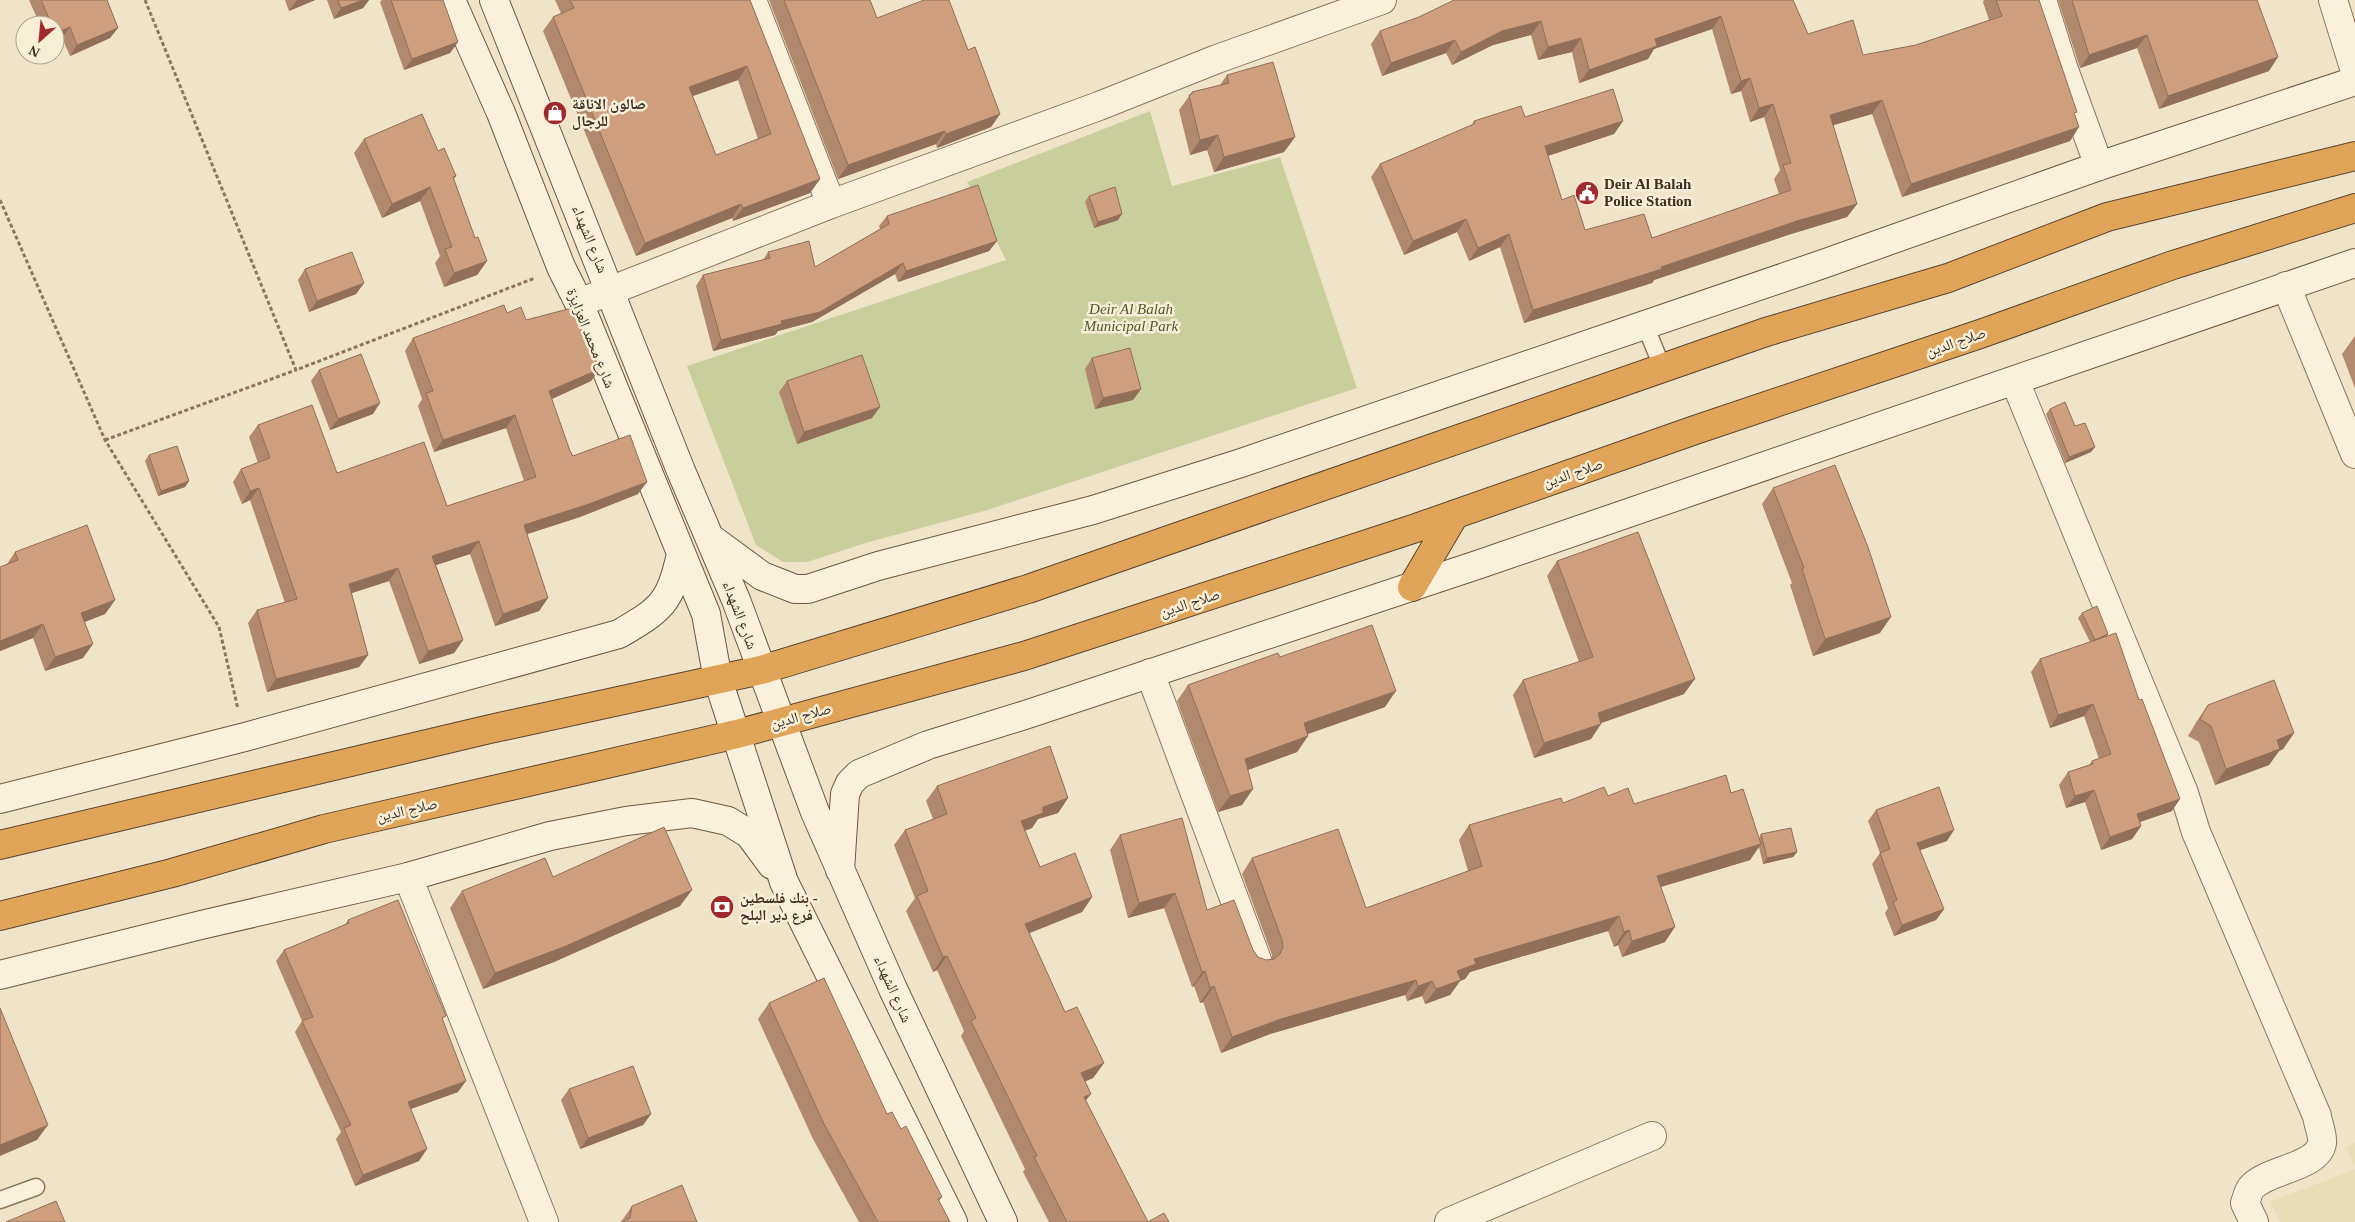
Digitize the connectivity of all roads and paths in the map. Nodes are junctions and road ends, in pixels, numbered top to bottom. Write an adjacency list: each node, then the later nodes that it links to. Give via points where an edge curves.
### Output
1 (145, 0): 22 (path)
2 (451, 0): 16 (main road, شارع محمد العزايزة, via 501,113)
3 (494, 0): 18 (main road, شارع الشهداء)
4 (752, 0): 13 (main road)
5 (1382, 0): 13 (main road)
6 (2042, 0): 11 (main road)
7 (2333, 0): 8 (main road)
8 (2355, 71)
9 (2355, 81): 11 (main road)
10 (2355, 156): 21 (highway, via 2107,217 1948,278 1766,332)
11 (2099, 166): 20 (main road)
12 (0, 200): 24 (path)
13 (831, 204): 18 (main road)
14 (2355, 208): 26 (highway, صلاح الدين, via 2173,265)
15 (2355, 264): 17 (main road)
16 (561, 268): 19 (main road, شارع محمد العزايزة); 22 (path)
17 (2286, 286): 23 (main road); 25 (main road)
18 (610, 289): 19 (main road); 27 (main road, شارع الشهداء)
19 (579, 303): 28 (main road, شارع محمد العزايزة)
20 (1645, 324): 21 (lane); 27 (main road, via 1250,460 1093,510 878,566 808,589 795,590 762,576)
21 (1663, 369): 30 (highway, via 1028,589)
22 (296, 370): 24 (path)
23 (2015, 381): 29 (main road); 51 (main road, via 2184,793 2196,832 2317,1116 2322,1141 2313,1158 2260,1180 2250,1189 2246,1203)
24 (104, 440): 35 (path, via 219,627)
25 (2355, 454)
26 (1455, 514): 29 (highway); 33 (highway, صلاح الدين, via 1024,656)
27 (709, 537): 30 (main road, شارع الشهداء)
28 (681, 554): 32 (main road, شارع محمد العزايزة, via 706,614); 35 (main road, via 673,587 661,605 647,618 619,634)
29 (1412, 586): 31 (main road)
30 (761, 670): 32 (highway); 33 (main road, شارع الشهداء)
31 (1150, 673): 38 (main road, via 928,745 859,774 845,794); 42 (main road)
32 (718, 680): 34 (main road, شارع محمد العزايزة); 37 (highway, via 471,734)
33 (780, 722): 34 (highway, صلاح الدين); 38 (main road, شارع الشهداء)
34 (737, 734): 40 (main road); 41 (highway, صلاح الدين, via 324,829 172,873)
35 (244, 738): 36 (main road)
36 (0, 800)
37 (0, 845)
38 (840, 870): 49 (main road, شارع الشهداء, via 892,989)
39 (408, 878): 40 (main road, via 550,836 626,820 692,813 728,821 749,834); 43 (main road); 47 (main road)
40 (784, 882): 48 (main road)
41 (0, 916)
42 (1257, 960)
43 (0, 975)
44 (1652, 1136): 50 (main road)
45 (36, 1187): 46 (lane)
46 (0, 1200)
47 (544, 1222)
48 (953, 1222)
49 (1003, 1222)
50 (1449, 1222)
51 (2254, 1222)

